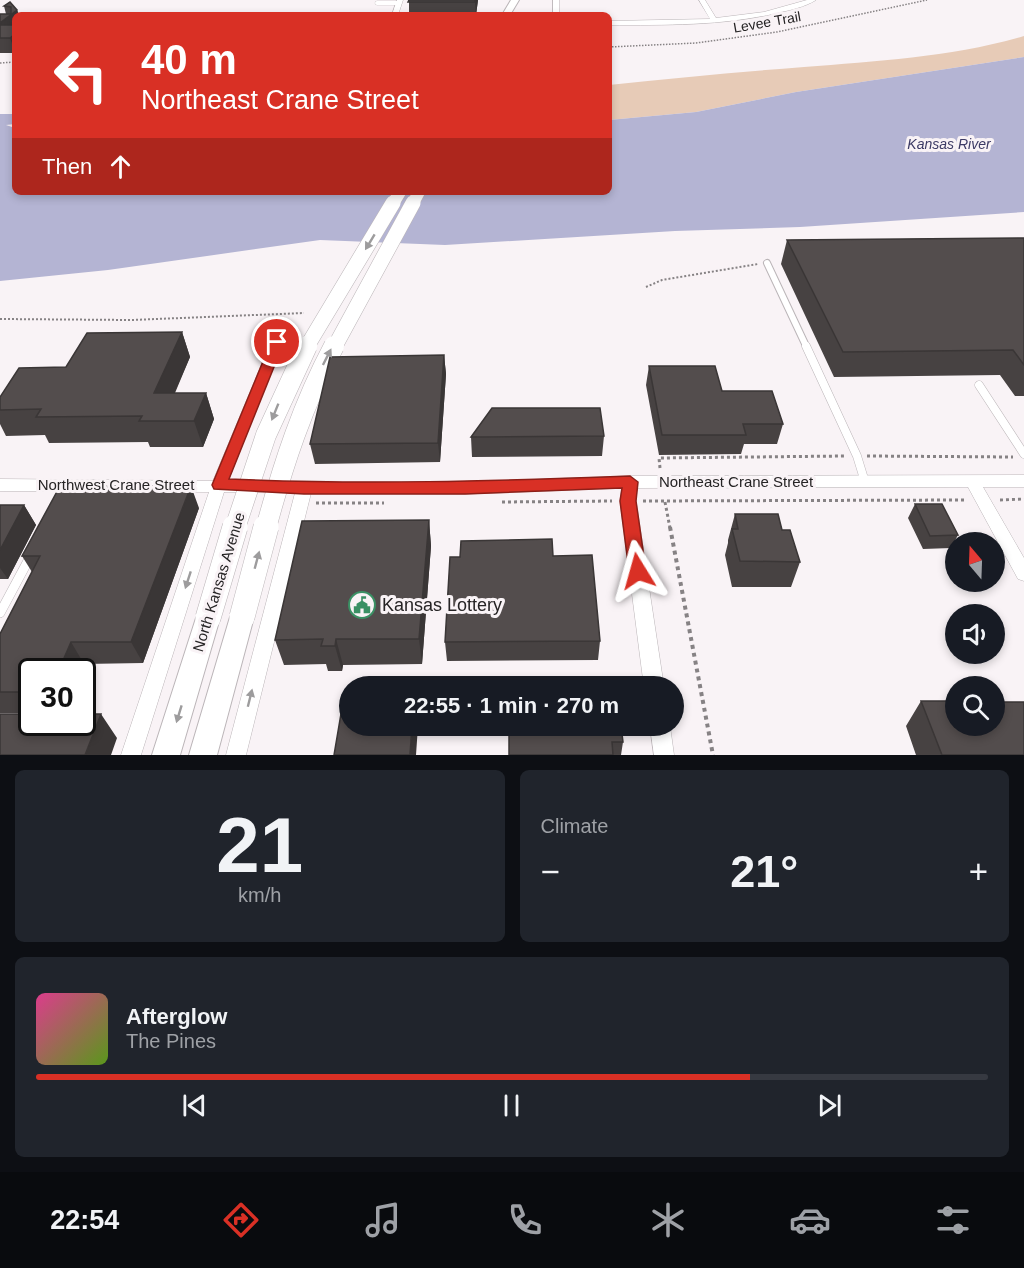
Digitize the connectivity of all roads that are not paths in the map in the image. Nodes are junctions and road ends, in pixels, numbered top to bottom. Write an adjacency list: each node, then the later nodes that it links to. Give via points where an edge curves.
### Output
1 (702, 0): 5 (street)
2 (813, 0): 5 (street, via 771,12)
3 (399, 2): 4 (lane)
4 (377, 3)
5 (714, 20): 6 (street)
6 (612, 23)
7 (398, 195): 26 (main road, North Kansas Avenue, one-way to 26, bridge, via 315,333 276,408)
8 (417, 195): 27 (main road, North Kansas Avenue, one-way to 8, bridge, via 284,461 316,380)
9 (767, 262): 16 (lane, via 857,456)
10 (277, 342): 18 (street, North Kansas Avenue)
11 (979, 385): 12 (lane)
12 (1024, 456)
13 (972, 481): 14 (street, Northeast Crane Street); 16 (street, Northeast Crane Street); 21 (street)
14 (1024, 481)
15 (630, 482): 16 (street, Northeast Crane Street); 19 (street, Northeast Crane Street); 23 (street, via 628,501)
16 (865, 482)
17 (0, 485): 18 (street, Northwest Crane Street, via 64,490)
18 (219, 485): 19 (street, Northwest Crane Street); 25 (street, North Kansas Avenue, one-way to 25)
19 (307, 496): 28 (street, one-way to 19)
20 (36, 546): 22 (lane)
21 (1024, 574)
22 (0, 613)
23 (652, 676)
24 (661, 736): 29 (street)
25 (131, 755)
26 (166, 755)
27 (203, 755)
28 (236, 755)
29 (664, 755)

